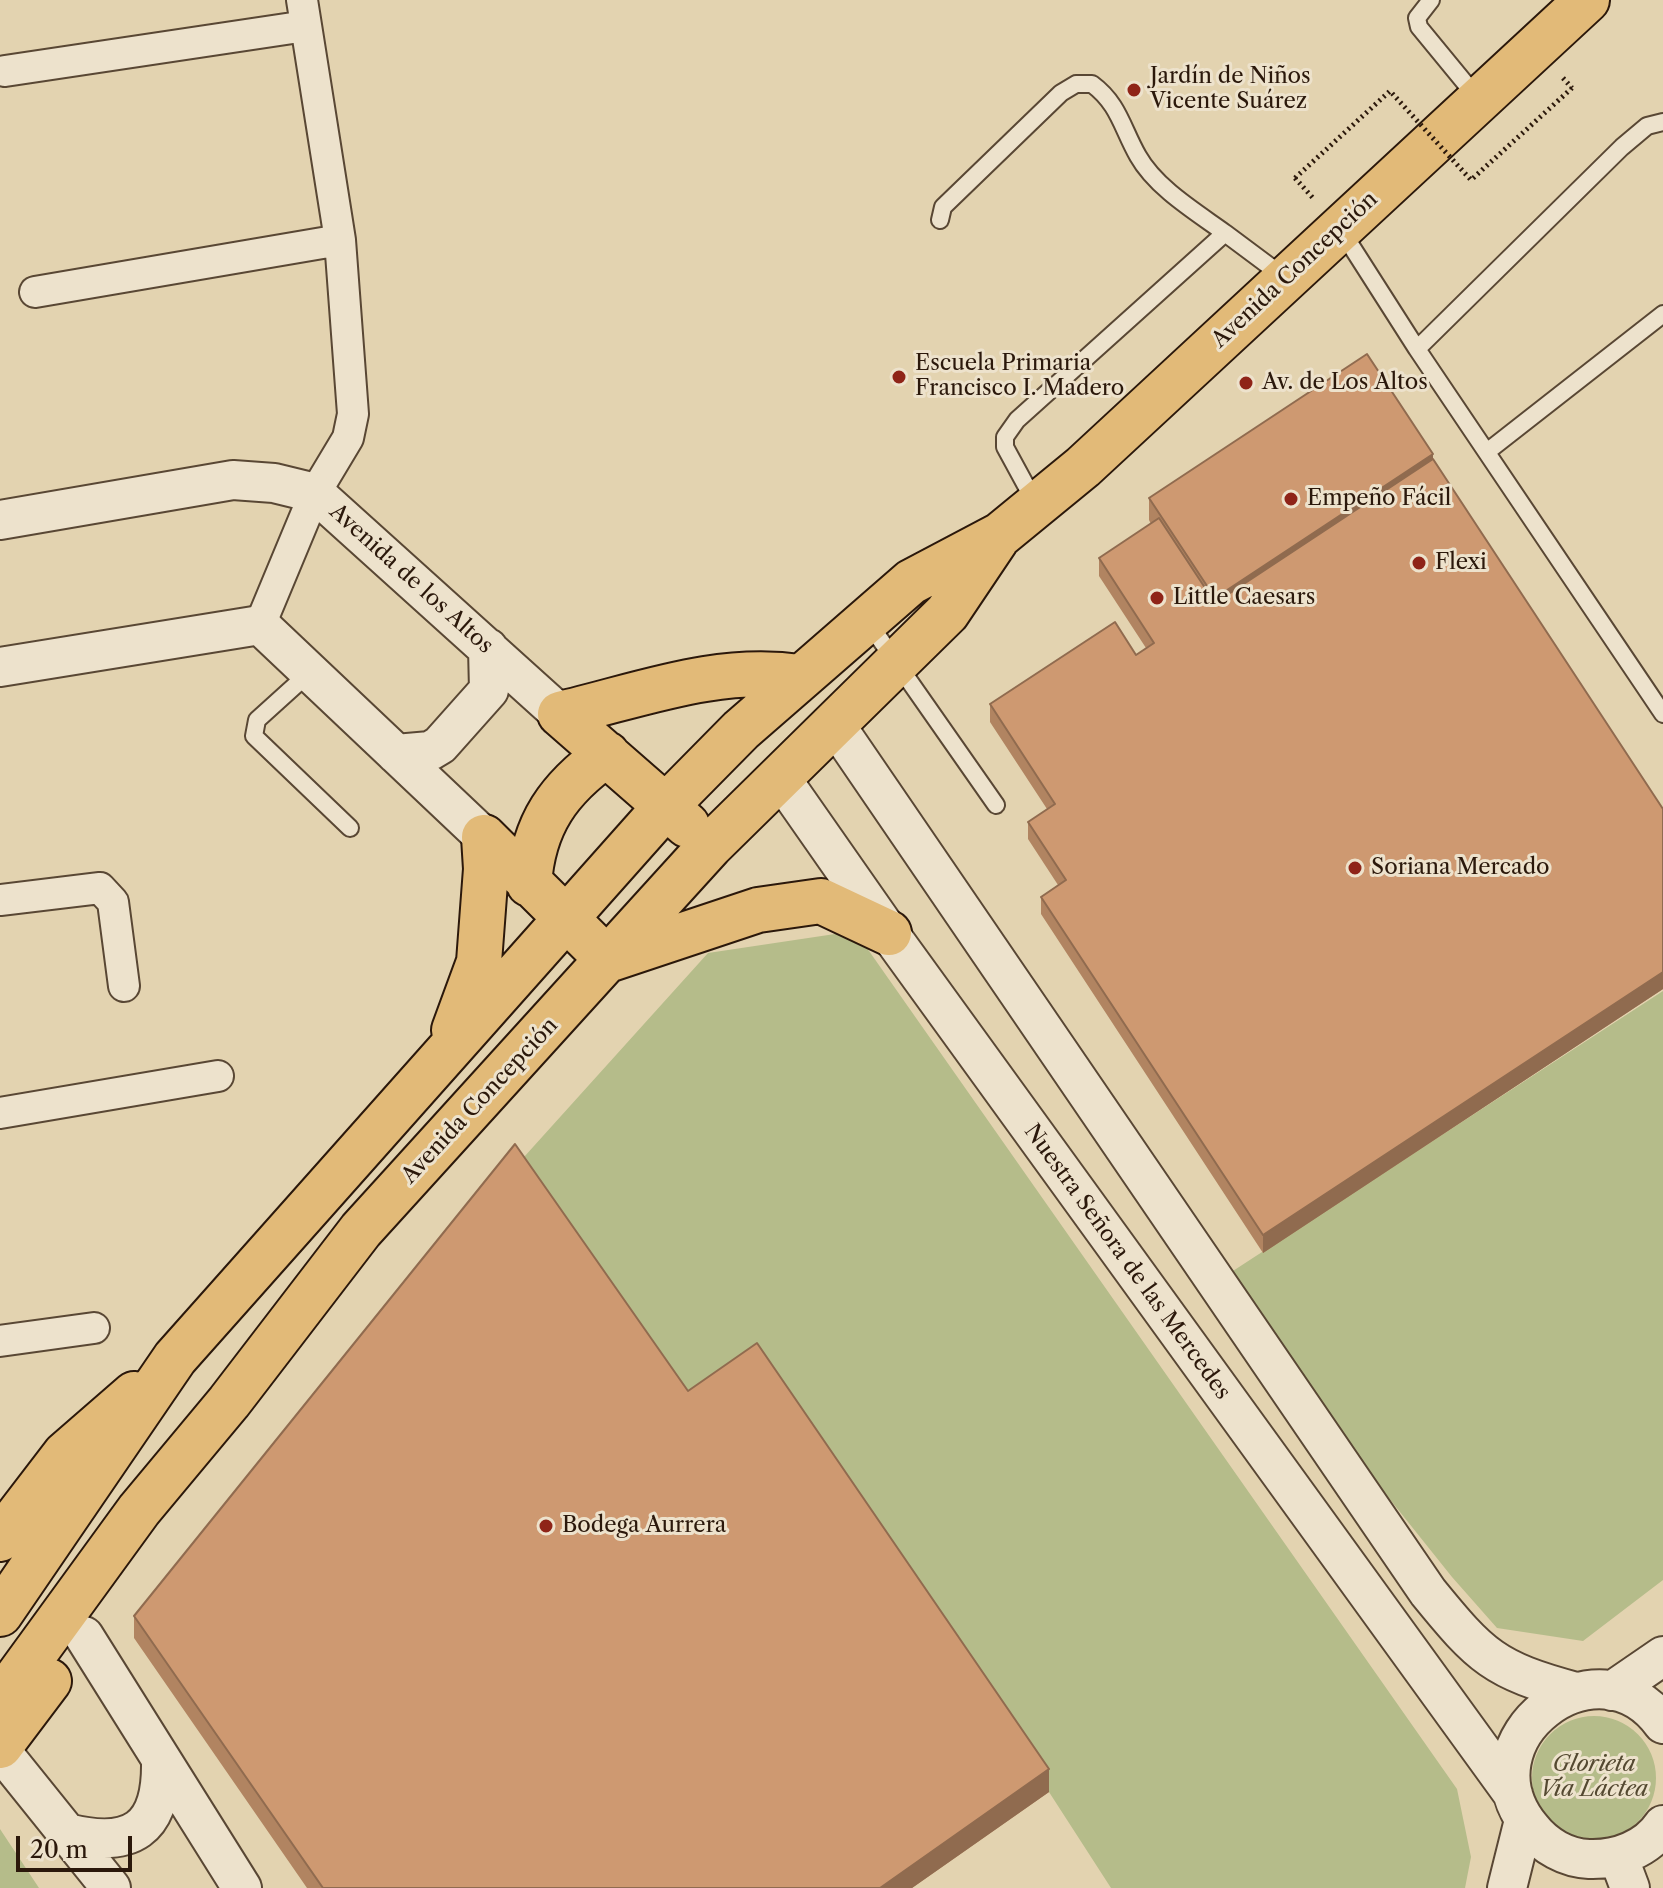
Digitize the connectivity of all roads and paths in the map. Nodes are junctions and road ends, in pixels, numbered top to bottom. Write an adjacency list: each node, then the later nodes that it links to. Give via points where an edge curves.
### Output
1 (1431, 0): 6 (lane, via 1417,18 1419,27)
2 (1587, 0): 6 (main road, Avenida Concepción)
3 (304, 13): 4 (street); 12 (street)
4 (5, 71)
5 (1572, 88): 8 (path, bridge, via 1471,180 1390,91)
6 (1479, 100): 10 (main road, Avenida Concepción)
7 (1663, 122): 16 (lane, via 1647,126 1622,147)
8 (1295, 178)
9 (940, 220): 11 (lane, via 943,207 1061,93 1076,84 1092,84 1116,107 1148,169)
10 (1340, 228): 13 (main road, Avenida Concepción); 16 (lane)
11 (1225, 233): 13 (lane); 19 (lane, via 1009,428 1005,447)
12 (340, 240): 14 (street); 18 (street, via 353,414 339,458)
13 (1284, 277): 19 (main road, Avenida Concepción)
14 (35, 292)
15 (1663, 314): 17 (lane)
16 (1417, 349): 17 (lane)
17 (1488, 451): 30 (lane)
18 (315, 493): 20 (street, Avenida de los Altos, via 233,480); 23 (street); 24 (street, Avenida de los Altos)
19 (1037, 505): 21 (main road, Avenida Concepción)
20 (0, 520)
21 (1000, 535): 22 (main road, Avenida Concepción, via 911,582); 25 (main road, Avenida Concepción, via 947,613)
22 (867, 621): 25 (lane); 28 (main road, Avenida Concepción)
23 (260, 625): 26 (street); 27 (street)
24 (488, 648): 29 (street, Avenida de los Altos); 33 (street, via 489,690 440,745)
25 (897, 660): 31 (main road, Avenida Concepción); 36 (lane)
26 (0, 667)
27 (309, 673): 33 (street); 38 (lane, via 257,720 254,736)
28 (800, 677): 29 (main road, via 716,674); 31 (main road); 32 (main road, Avenida Concepción)
29 (560, 714): 34 (main road, Avenida de los Altos)
30 (1663, 714)
31 (834, 723): 35 (main road, Avenida Concepción); 58 (street, via 1428,1592 1465,1637 1498,1665 1527,1679)
32 (741, 730): 35 (main road, Nuestra Señora de las Mercedes); 37 (main road, Avenida Concepción)
33 (396, 754): 39 (street)
34 (607, 754): 37 (main road, Avenida de los Altos); 41 (main road, via 577,776 552,809 531,848)
35 (780, 777): 40 (main road, Avenida Concepción); 44 (street, Nuestra Señora de las Mercedes)
36 (996, 805)
37 (666, 806): 40 (main road, Avenida de los Altos); 43 (main road, Avenida Concepción)
38 (350, 828)
39 (484, 837): 41 (main road); 47 (main road, via 479,962)
40 (710, 846): 45 (main road, Avenida Concepción)
41 (529, 884): 43 (main road)
42 (0, 900): 46 (street, via 100,888 113,902)
43 (565, 918): 45 (main road); 47 (main road, Avenida Concepción)
44 (889, 933): 45 (main road, via 821,901 758,910); 63 (street, Nuestra Señora de las Mercedes)
45 (608, 960): 53 (main road, Avenida Concepción, via 361,1230)
46 (124, 986)
47 (446, 1052): 52 (main road, Avenida Concepción)
48 (218, 1076): 49 (street)
49 (0, 1113)
50 (94, 1328): 51 (street)
51 (0, 1341)
52 (175, 1358): 54 (main road, via 65,1454); 55 (main road, Avenida Concepción)
53 (229, 1402): 56 (main road, via 159,1535); 59 (main road, Avenida Concepción, via 139,1510)
54 (0, 1539)
55 (0, 1614)
56 (84, 1636): 61 (main road); 62 (street)
57 (1663, 1656): 58 (street)
58 (1594, 1692): 60 (street, via 1639,1701); 63 (street, via 1552,1702 1531,1719 1517,1742 1511,1768)
59 (0, 1701)
60 (1663, 1724)
61 (0, 1748): 65 (street)
62 (161, 1762): 65 (street, via 161,1792 144,1827 100,1842); 68 (street)
63 (1518, 1807): 66 (street, Nuestra Señora de las Mercedes, via 1539,1839); 69 (street)
64 (1663, 1825): 66 (street)
65 (67, 1833): 67 (street)
66 (1601, 1873)
67 (111, 1888)
68 (242, 1888)
69 (1507, 1888)

